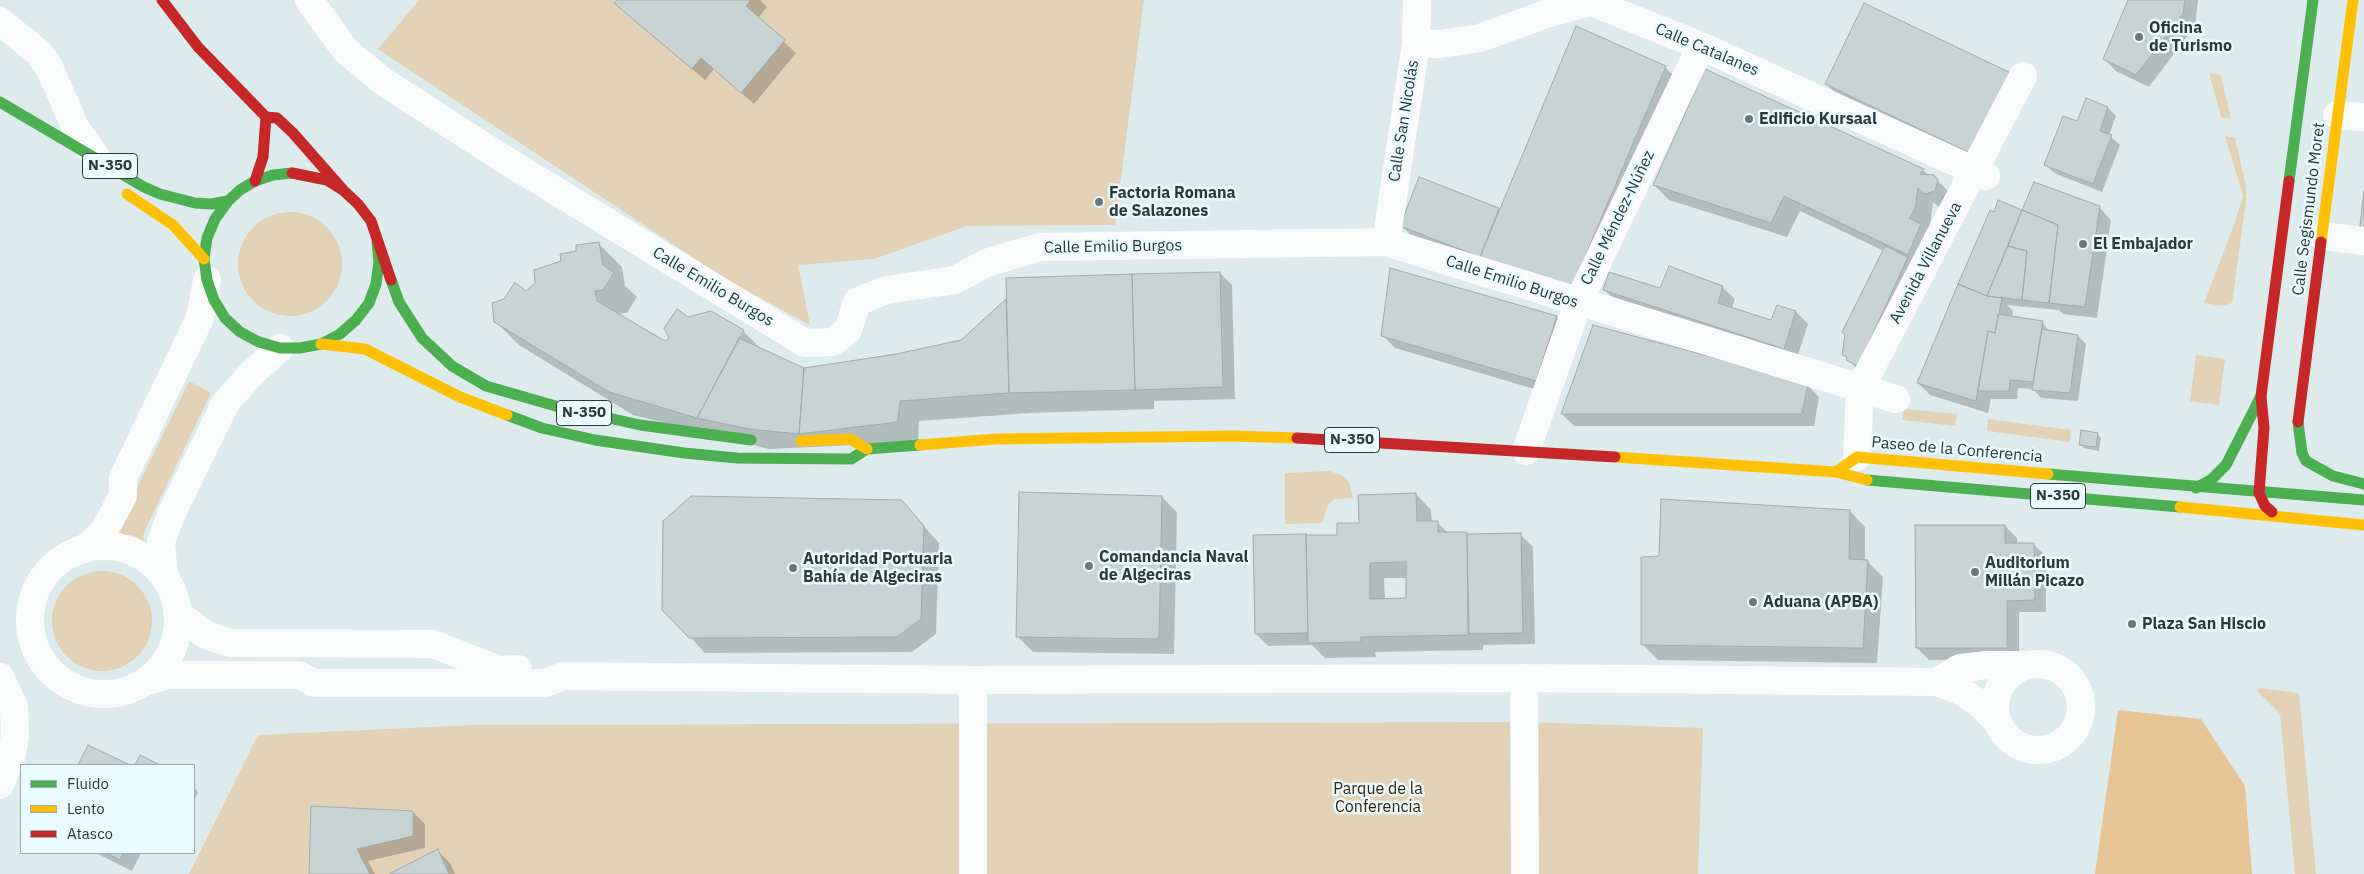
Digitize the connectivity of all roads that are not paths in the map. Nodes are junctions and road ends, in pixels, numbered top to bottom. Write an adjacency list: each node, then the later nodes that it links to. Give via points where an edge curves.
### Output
1 (162, 0): 12 (main road, via 198,47)
2 (308, 0): 23 (street, Calle Emilio Burgos, via 346,51 384,82 805,343 833,342 848,330 857,302 886,290 955,280 986,263 1040,248)
3 (1417, 0): 7 (street, Calle San Nicolás)
4 (2313, 0): 29 (main road, Calle Segismundo Moret)
5 (2353, 0): 11 (main road, Calle Segismundo Moret)
6 (0, 20): 14 (street, via 44,60 76,129)
7 (1416, 44): 8 (street, Calle Catalanes, via 1480,38 1591,2); 23 (street, Calle San Nicolás)
8 (1701, 46): 15 (street, Calle Catalanes); 25 (street, Calle Méndez-Núñez)
9 (2023, 76): 15 (street, Avenida Villanueva)
10 (0, 102): 14 (main road, N-350)
11 (2337, 115): 13 (street); 20 (main road, Calle Segismundo Moret)
12 (266, 117): 16 (main road, via 263,157); 18 (main road, via 277,118 294,133)
13 (2364, 117)
14 (97, 158): 19 (main road, N-350, via 144,187 168,197 203,204)
15 (1980, 174): 28 (street, Avenida Villanueva)
16 (255, 181): 18 (main road, N-350, via 291,173 318,178); 19 (main road, N-350)
17 (120, 190): 24 (main road, N-350, via 174,225)
18 (343, 190): 22 (main road, N-350, via 371,222)
19 (228, 201): 24 (main road, N-350, via 207,238)
20 (2322, 236): 21 (street); 36 (main road, Calle Segismundo Moret, via 2298,422 2302,453 2306,461 2333,476)
21 (2364, 241)
22 (378, 242): 26 (main road, N-350, via 377,277 369,303 340,334); 31 (main road, N-350, via 399,302 422,338 452,366 486,386 640,425)
23 (1386, 242): 25 (street, Calle Emilio Burgos)
24 (205, 270): 27 (main road, N-350, via 214,300 225,318 240,332); 42 (street, via 200,318 123,478 122,496 104,531)
25 (1578, 303): 28 (street, Calle Emilio Burgos); 34 (street, Calle Méndez-Núñez)
26 (321, 344): 27 (main road, N-350); 33 (main road, N-350, via 365,349 460,397 542,428 595,440 737,458 851,459)
27 (280, 348): 43 (street, via 226,402 161,542)
28 (1860, 389): 30 (street, Calle Emilio Burgos); 35 (street, Avenida Villanueva)
29 (2261, 396): 37 (main road, Calle Segismundo Moret, via 2226,465 2212,479); 38 (main road, Calle Segismundo Moret, via 2264,428)
30 (1896, 400)
31 (766, 441)
32 (785, 441): 33 (main road, N-350, via 850,440)
33 (868, 449): 34 (main road, N-350, via 996,439 1232,436)
34 (1526, 450): 35 (main road, N-350)
35 (1846, 464): 37 (main road, Paseo de la Conferencia / N-350); 40 (main road, N-350, via 1857,479)
36 (2364, 484)
37 (2196, 488): 38 (main road, N-350)
38 (2259, 493): 39 (main road, N-350); 40 (main road, via 2266,506)
39 (2364, 500)
40 (2280, 516): 41 (main road, N-350)
41 (2364, 525)
42 (85, 549): 43 (street, via 116,547 134,552); 50 (street, via 61,560 47,573 37,590 31,608 34,646 56,678 73,688 111,694 130,690)
43 (164, 577): 44 (street, via 173,594)
44 (177, 613): 46 (street, via 206,635 230,643 433,644 499,670 547,668); 50 (street, via 177,632 171,651)
45 (2023, 665): 51 (street, via 1960,668); 52 (street, via 2000,685 1994,699); 52 (street, via 2053,665 2076,685 2081,699 2081,714 2076,729 2053,748 2038,751 2022,748 2010,741)
46 (563, 676): 49 (street); 50 (street, via 546,683 314,683 299,675 169,675)
47 (0, 677): 53 (street, via 14,707 15,736)
48 (1524, 678): 49 (street); 51 (street); 55 (street)
49 (973, 680): 54 (street)
50 (147, 681)
51 (1937, 682): 52 (street, via 1959,690)
52 (1997, 722)
53 (0, 786)
54 (973, 874)
55 (1525, 874)

